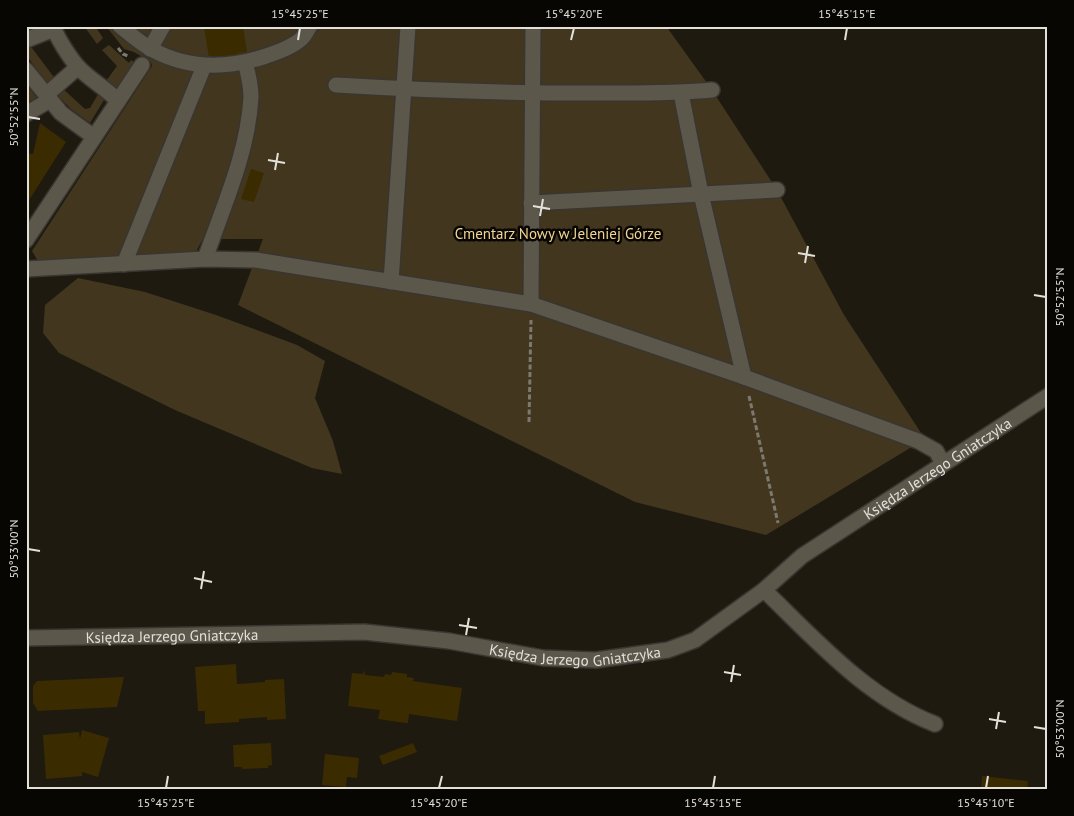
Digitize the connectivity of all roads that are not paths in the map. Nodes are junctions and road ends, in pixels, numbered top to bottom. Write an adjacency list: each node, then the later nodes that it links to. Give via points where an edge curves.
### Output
1 (120, 26): 8 (street)
2 (164, 26): 8 (street)
3 (310, 26): 9 (street, via 302,39)
4 (408, 26): 15 (street)
5 (534, 26): 17 (street)
6 (54, 28): 7 (street); 12 (street)
7 (26, 40)
8 (150, 49): 11 (street)
9 (245, 62): 11 (street); 27 (street, via 251,95 243,144)
10 (142, 65): 20 (street)
11 (204, 66): 28 (street)
12 (78, 67): 19 (street); 20 (street)
13 (26, 70): 19 (street)
14 (336, 85): 15 (street)
15 (403, 89): 17 (street); 30 (street)
16 (712, 90): 18 (street)
17 (533, 93): 18 (street); 25 (street)
18 (681, 93): 24 (street)
19 (48, 98): 21 (street); 22 (street, via 61,113)
20 (118, 101): 22 (street)
21 (26, 114)
22 (94, 137): 26 (street)
23 (777, 190): 24 (street)
24 (701, 194): 25 (street); 32 (street)
25 (531, 203): 31 (street)
26 (26, 240)
27 (205, 259): 28 (street); 30 (street, via 256,260)
28 (124, 264): 29 (street)
29 (26, 268)
30 (391, 282): 31 (street)
31 (531, 304): 32 (street)
32 (744, 376): 34 (street, via 918,441 936,450)
33 (1048, 396): 34 (street, Księdza Jerzego Gniatczyka)
34 (944, 463): 35 (street, Księdza Jerzego Gniatczyka, via 802,556)
35 (764, 590): 36 (street, Księdza Jerzego Gniatczyka, via 695,640 668,650 596,660 543,658 449,641 364,632); 37 (street, via 829,653 877,692)
36 (26, 638)
37 (935, 724)

